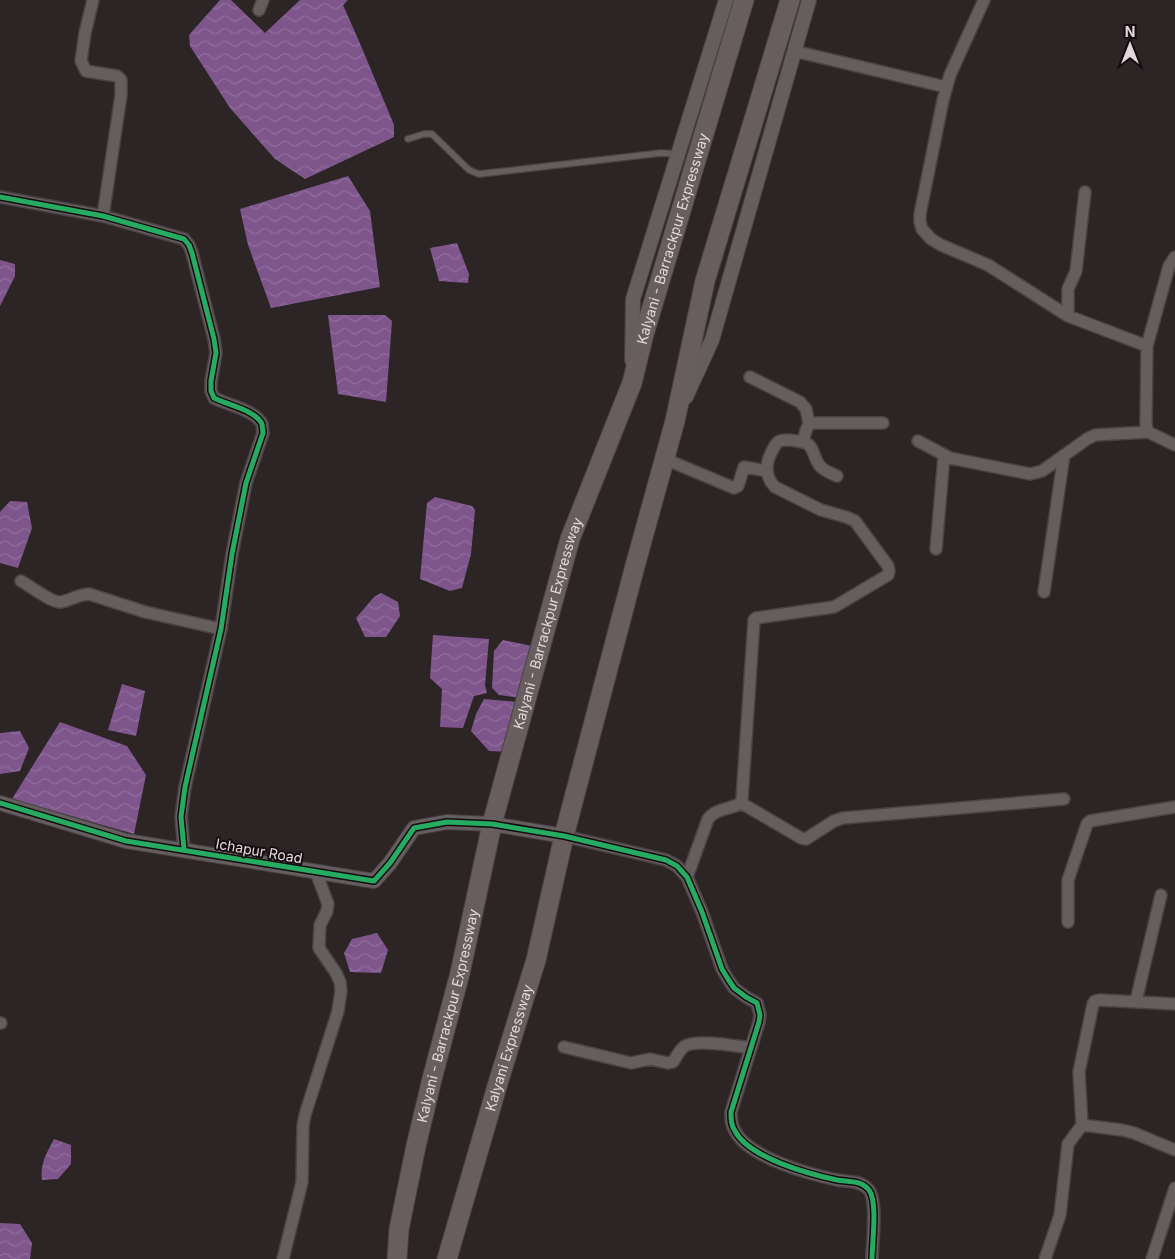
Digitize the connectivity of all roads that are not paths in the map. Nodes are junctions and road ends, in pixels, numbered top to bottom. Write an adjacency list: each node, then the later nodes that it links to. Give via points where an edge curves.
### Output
1 (93, 0): 13 (street, via 81,61 86,71 116,76 121,80)
2 (726, 0): 10 (street)
3 (744, 0): 18 (highway, Kalyani - Barrackpur Expressway)
4 (790, 0): 19 (highway, via 705,281)
5 (809, 0): 7 (street)
6 (984, 0): 8 (street)
7 (794, 51): 8 (street); 19 (street, via 712,340)
8 (946, 87): 15 (street, via 920,214 922,229 936,242 988,265)
9 (408, 138): 10 (lane, via 432,134 469,170 479,174 661,153)
10 (679, 154): 18 (street, via 633,299)
11 (1085, 192): 15 (street, via 1076,271 1068,289)
12 (0, 197): 13 (street)
13 (103, 216): 34 (street, via 184,239 189,245 214,339 216,354 211,391 214,398 248,412 262,425 263,433 241,506)
14 (1175, 257): 16 (street, via 1169,266)
15 (1068, 316): 16 (street)
16 (1147, 346): 22 (street)
17 (750, 377): 21 (street, via 800,402 806,409)
18 (632, 383): 39 (highway, Kalyani - Barrackpur Expressway, via 570,540)
19 (675, 421): 28 (highway)
20 (883, 423): 21 (street)
21 (809, 424): 24 (street)
22 (1148, 432): 25 (street); 26 (street, via 1095,435)
23 (918, 441): 27 (street)
24 (804, 442): 29 (street, via 781,440 777,443 768,459); 30 (street, via 810,447 818,465)
25 (1175, 445)
26 (1064, 455): 27 (street, via 1030,474); 33 (street)
27 (944, 456): 31 (street)
28 (664, 459): 29 (street, via 734,488 738,486 744,467); 40 (highway)
29 (767, 471): 36 (street, via 775,488 821,510 854,521 889,571 888,575 834,607 754,620)
30 (837, 476)
31 (936, 550)
32 (21, 581): 34 (street, via 56,602 89,594 139,610)
33 (1044, 592)
34 (220, 629): 41 (street, via 182,800)
35 (1064, 799): 36 (street, via 843,818 806,839)
36 (741, 803): 43 (street, via 715,812 708,819)
37 (0, 804): 41 (street, Ichapur Road, via 126,841)
38 (1175, 807): 45 (street, via 1087,824 1068,880)
39 (492, 824): 40 (street); 42 (street, Ichapur Road, via 447,822 414,828 374,881); 54 (highway, Kalyani - Barrackpur Expressway, via 460,973 416,1146 399,1229)
40 (564, 836): 43 (street, via 666,860); 55 (highway, Kalyani Expressway, via 536,960)
41 (184, 850): 42 (street, Ichapur Road)
42 (316, 872): 53 (street, via 328,904 320,925 319,948 336,973 341,991 338,1011 304,1120 302,1182)
43 (687, 877): 49 (street, via 722,969 734,988 757,1003 760,1015)
44 (1161, 895): 46 (street)
45 (1068, 922)
46 (1136, 1001): 47 (street); 50 (street, via 1100,1000 1093,1004 1079,1072)
47 (1175, 1004)
48 (564, 1047): 49 (street, via 631,1063 650,1059 673,1062 688,1045 708,1043)
49 (751, 1048): 56 (street, via 731,1112 735,1132 752,1149 769,1158 797,1169 851,1181 869,1191 874,1211)
50 (1082, 1125): 51 (street, via 1134,1133); 57 (street, via 1068,1144 1060,1215)
51 (1175, 1150)
52 (1175, 1188): 58 (street)
53 (283, 1259)
54 (398, 1259)
55 (447, 1259)
56 (872, 1259)
57 (1045, 1259)
58 (1152, 1259)

